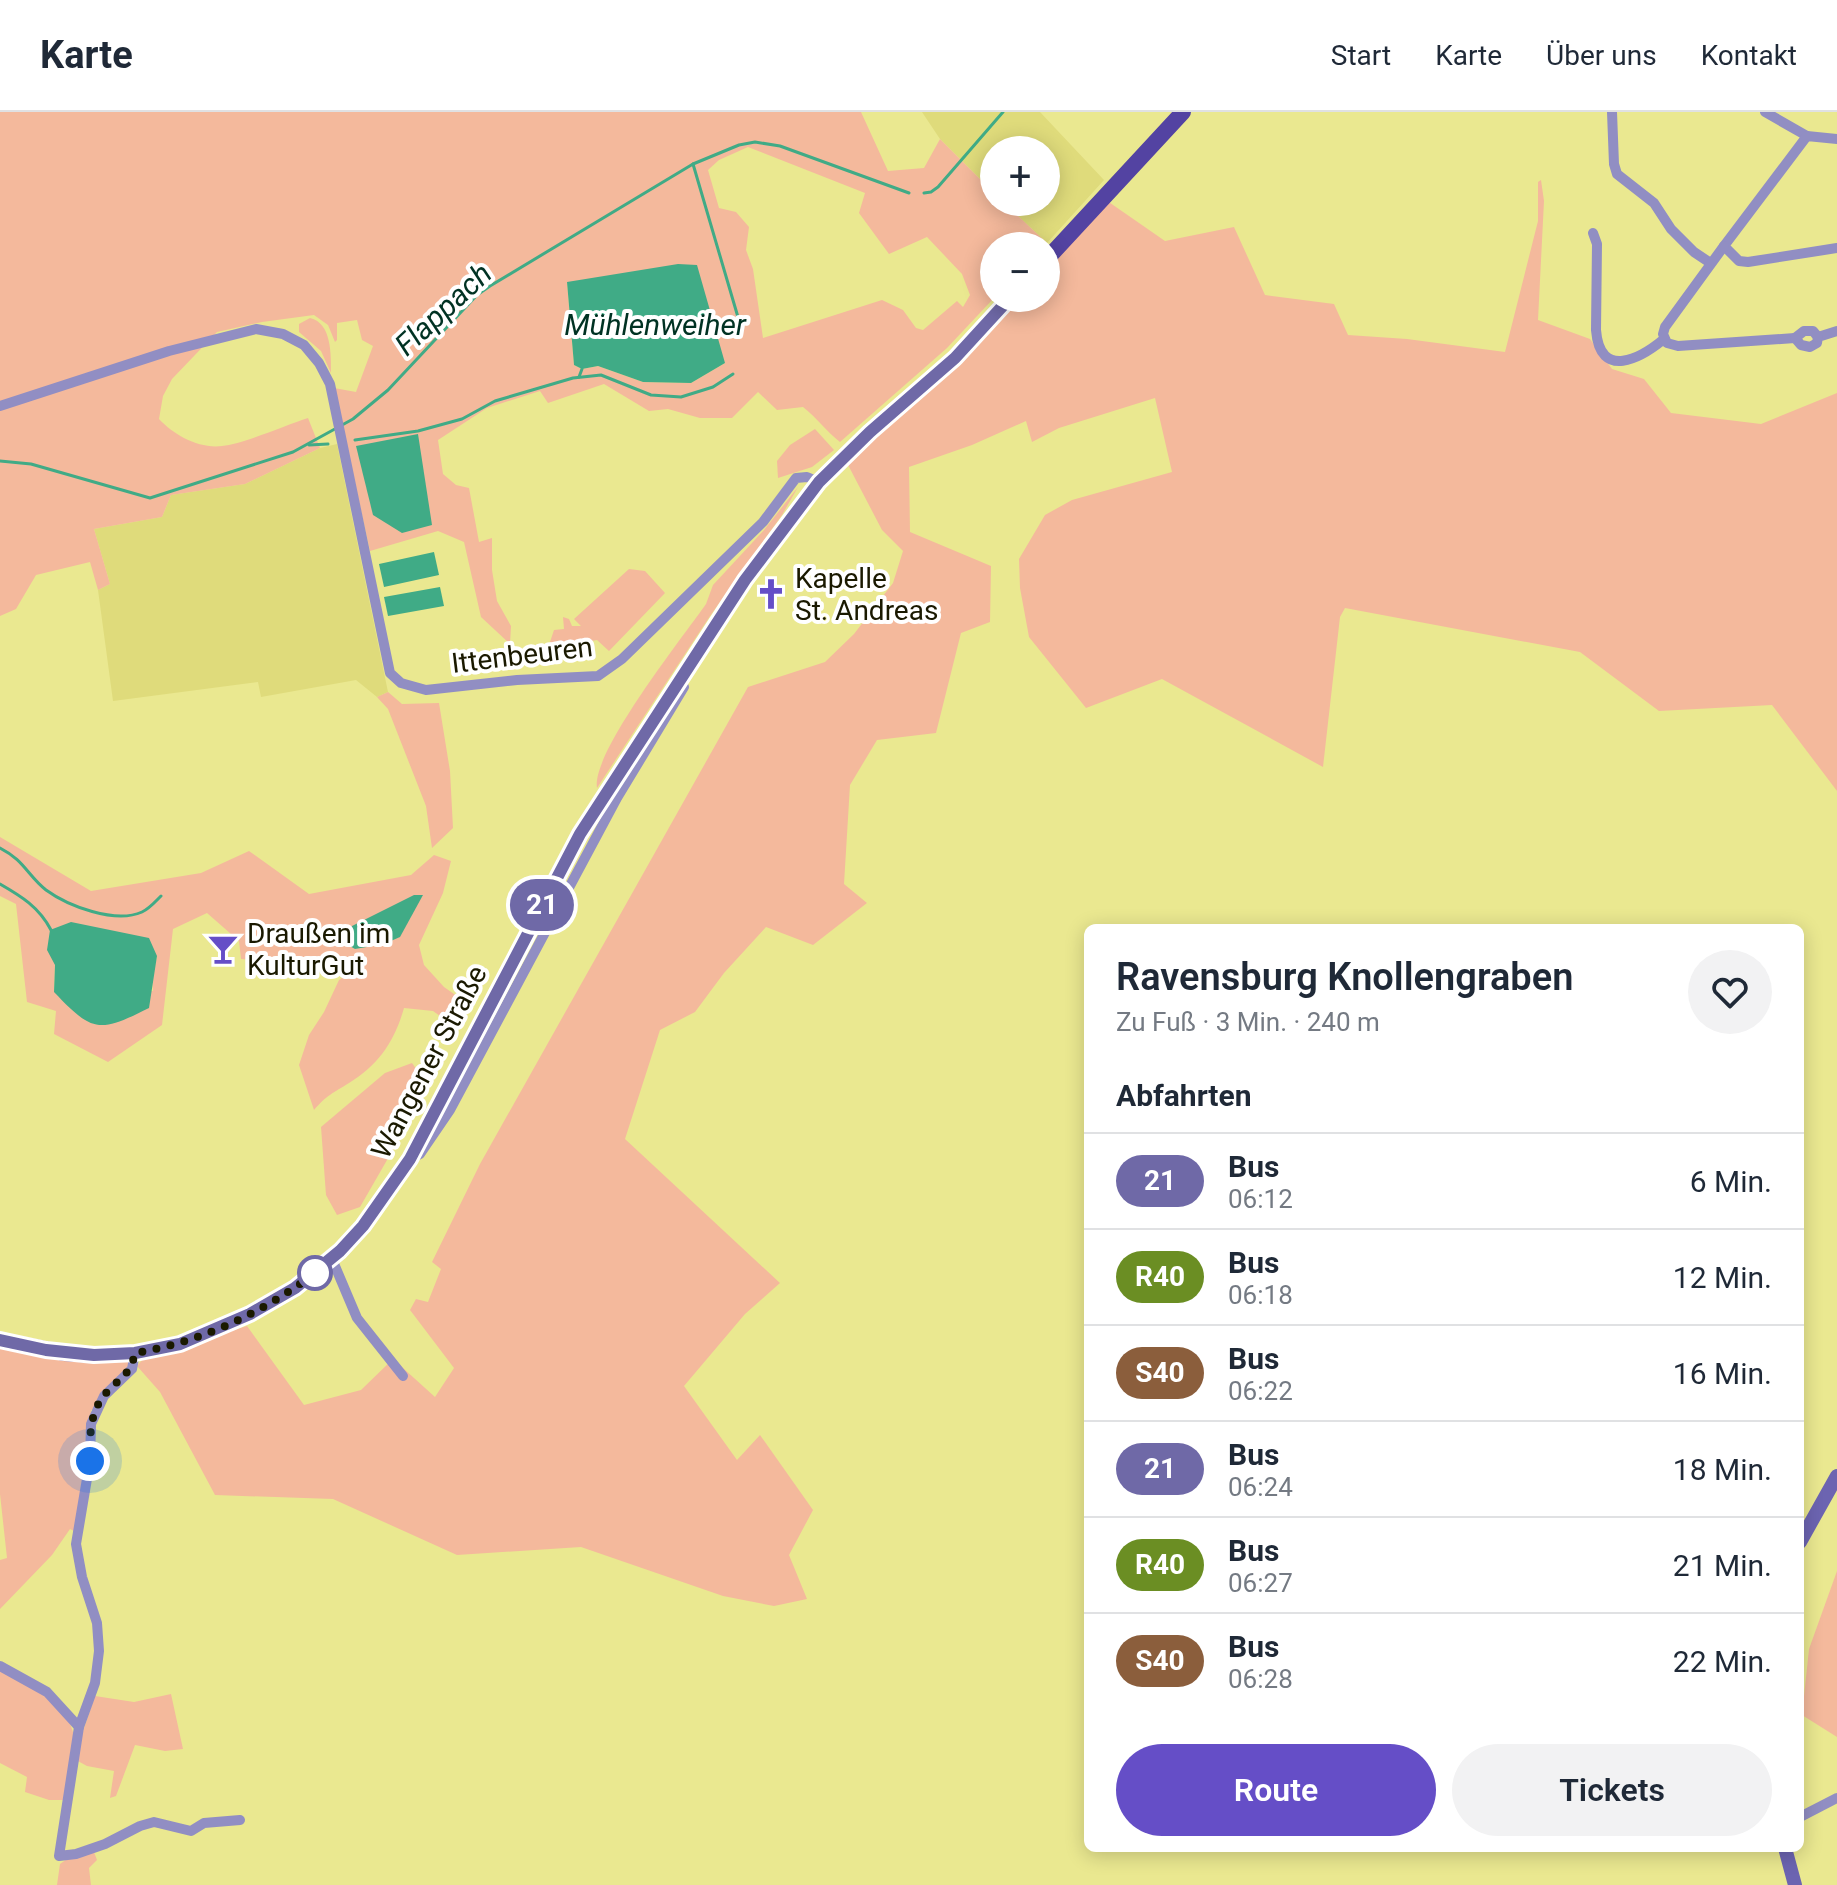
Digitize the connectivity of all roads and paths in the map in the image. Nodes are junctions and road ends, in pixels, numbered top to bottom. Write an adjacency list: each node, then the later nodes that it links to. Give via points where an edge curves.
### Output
1 (1183, 112): 7 (main road)
2 (1612, 112): 10 (street, via 1617,174 1654,203 1671,229)
3 (1765, 112): 4 (street)
4 (1807, 136): 5 (street); 8 (street)
5 (1837, 139)
6 (1593, 233): 13 (street, via 1596,330 1603,349 1612,358 1630,361)
7 (1060, 245)
8 (1724, 246): 9 (street, via 1739,261 1748,262); 10 (street)
9 (1837, 248)
10 (1709, 262): 13 (street, via 1665,327)
11 (997, 312): 15 (main road, Wangener Straße, via 955,358)
12 (1837, 331): 13 (street, via 1818,337 1810,347 1795,338 1678,346)
13 (1664, 339)
14 (0, 406): 15 (street, Ittenbeuren, via 256,329 304,345 330,384 390,673 401,683 426,690 598,676 763,522 796,478)
15 (819, 482): 16 (main road, Wangener Straße, via 745,580 580,834 410,1159)
16 (333, 1262): 18 (main road, Wangener Straße, via 227,1325); 19 (street, via 357,1318)
17 (0, 1340): 18 (main road, Wangener Straße)
18 (134, 1361): 23 (street, via 104,1396 91,1424 76,1544 99,1651 95,1683)
19 (403, 1376)
20 (1837, 1476): 21 (street)
21 (1804, 1535)
22 (0, 1666): 23 (street, via 47,1692)
23 (79, 1727): 26 (street, via 59,1856 91,1849 154,1822 191,1831 204,1823)
24 (1837, 1798): 25 (street)
25 (1804, 1815)
26 (240, 1820)
27 (1786, 1852): 28 (street)
28 (1795, 1885)

